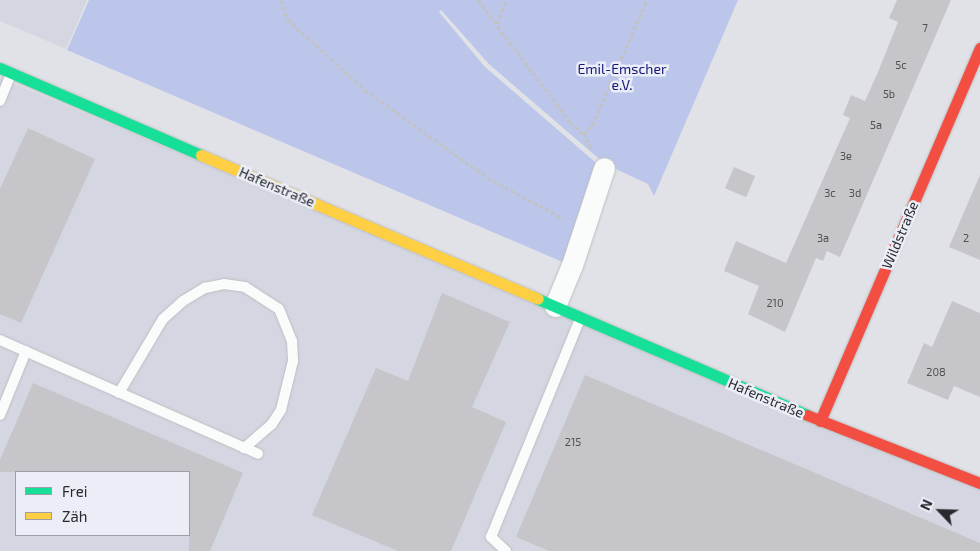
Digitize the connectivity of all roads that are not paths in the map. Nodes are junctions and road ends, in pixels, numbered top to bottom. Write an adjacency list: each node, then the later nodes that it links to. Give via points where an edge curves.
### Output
1 (980, 48): 12 (street, Wildstraße)
2 (0, 68): 3 (street, Hafenstraße)
3 (12, 73): 4 (lane); 6 (street, Hafenstraße)
4 (0, 101)
5 (604, 168): 6 (street, via 585,229)
6 (555, 306): 7 (street, Hafenstraße)
7 (581, 317): 12 (street, Hafenstraße); 16 (lane, via 490,537)
8 (0, 340): 9 (lane)
9 (26, 352): 10 (lane); 11 (lane)
10 (119, 393): 13 (lane); 13 (lane, via 163,319 183,301 205,288 224,284 245,287 279,309 292,341 293,361 281,410 272,424)
11 (0, 414)
12 (820, 421): 15 (street, Hafenstraße)
13 (244, 448): 14 (lane)
14 (258, 454)
15 (980, 483)
16 (506, 551)

